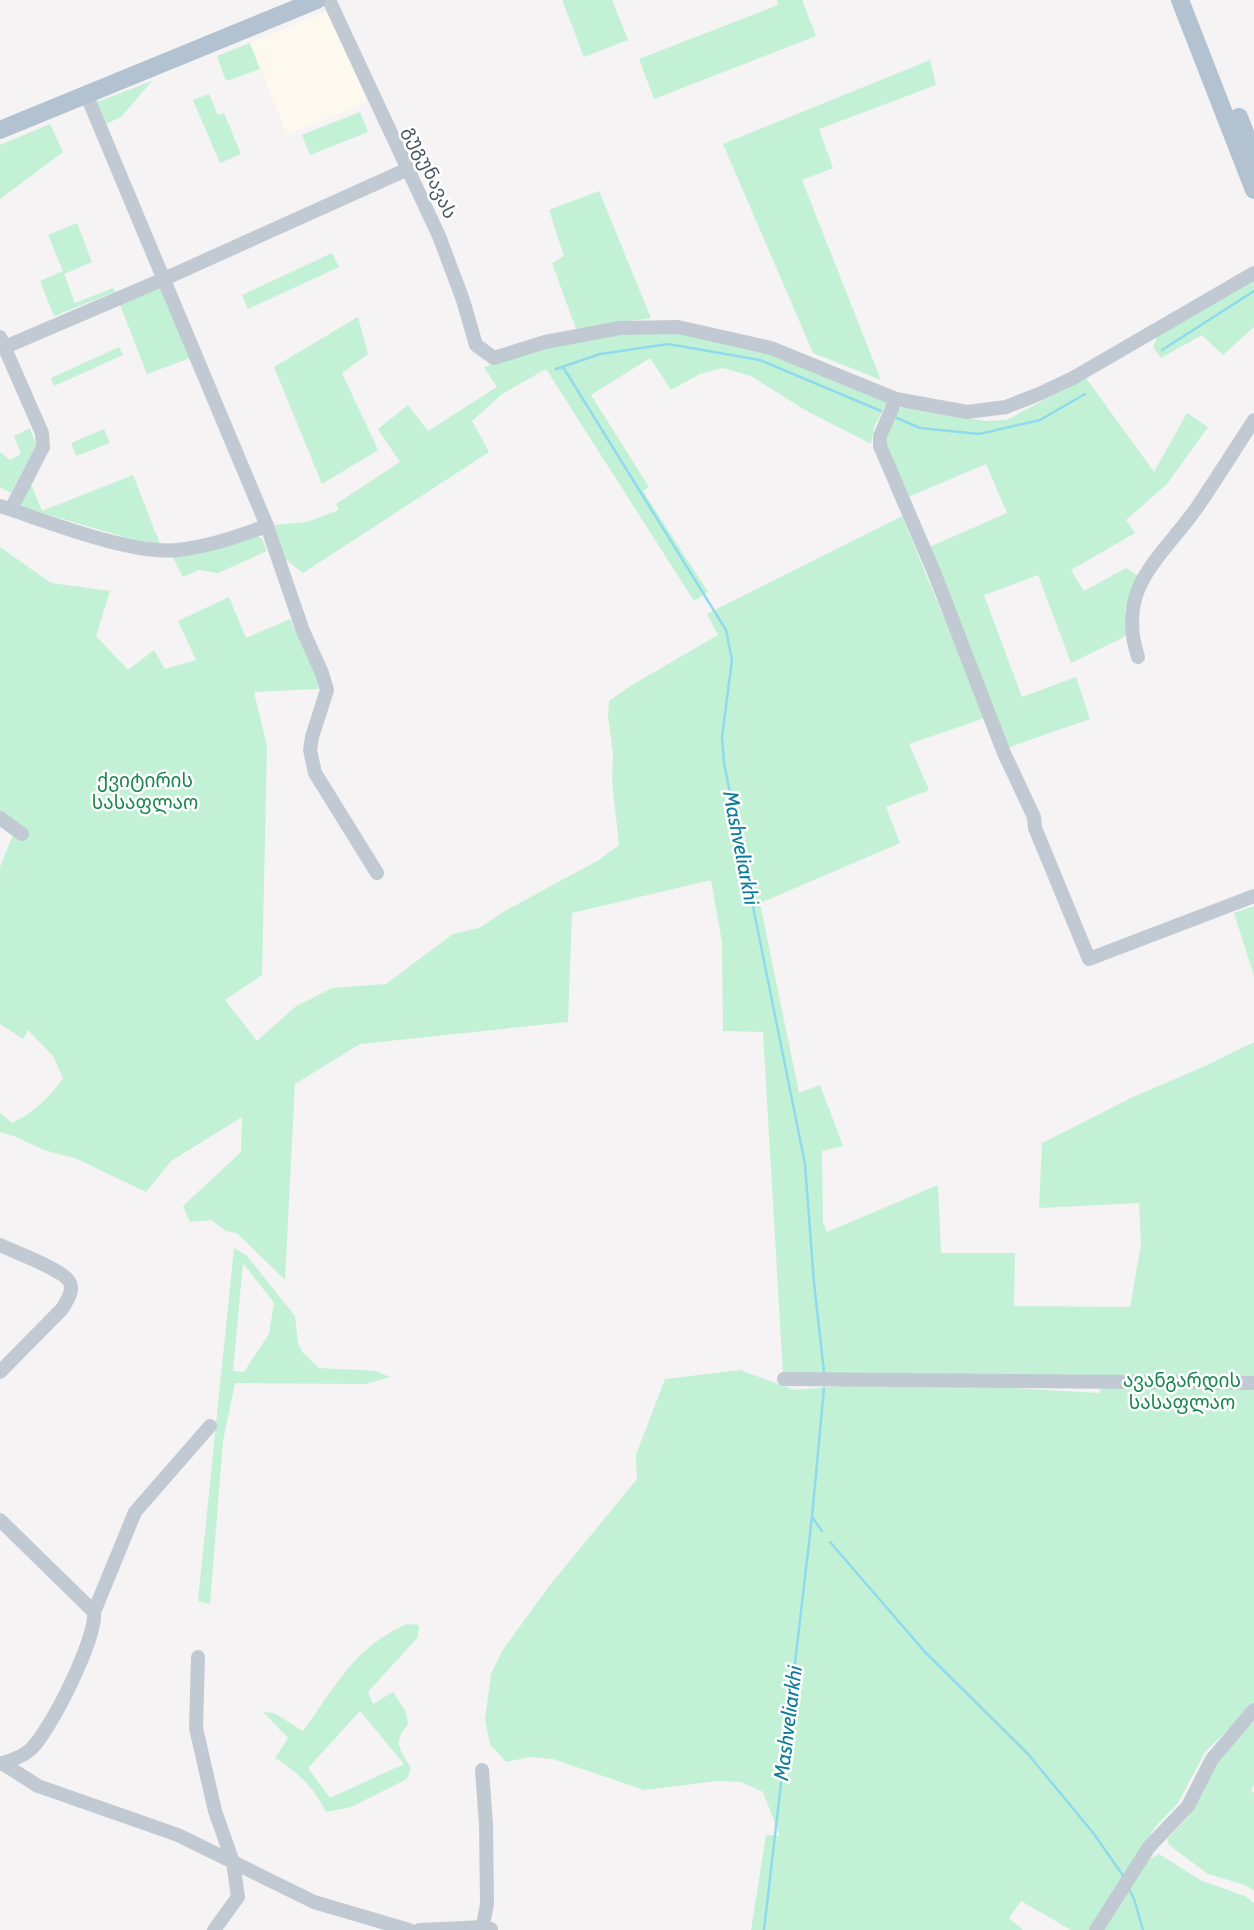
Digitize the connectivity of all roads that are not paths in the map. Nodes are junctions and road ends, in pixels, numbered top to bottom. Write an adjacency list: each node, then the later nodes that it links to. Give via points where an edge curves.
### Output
1 (317, 0): 5 (main road)
2 (329, 0): 8 (street, გუგუნავას)
3 (1180, 0): 9 (main road)
4 (1192, 0): 7 (main road)
5 (87, 96): 6 (main road); 11 (street)
6 (0, 130)
7 (1254, 156)
8 (408, 169): 11 (street); 13 (street, გუგუნავას, via 439,236 476,345 494,358 545,342 620,328 678,327 771,348)
9 (1254, 190)
10 (1254, 273): 13 (street, via 1073,378 1006,407 967,412)
11 (164, 279): 12 (street); 16 (street)
12 (3, 342): 15 (street, via 43,447)
13 (896, 399): 21 (street, via 880,446 1089,959)
14 (1254, 420): 17 (street, via 1198,507 1144,578 1132,608 1131,635)
15 (6, 507): 16 (street, via 115,542 165,550 203,547)
16 (267, 526): 20 (street, via 327,690 312,737 311,761)
17 (1138, 657)
18 (0, 818): 19 (street)
19 (22, 834)
20 (377, 873)
21 (1254, 896)
22 (0, 1245): 23 (street, via 58,1272 72,1287 62,1309)
23 (0, 1372)
24 (784, 1379): 25 (street)
25 (1254, 1382)
26 (210, 1426): 28 (street, via 135,1512)
27 (0, 1520): 28 (street)
28 (94, 1612): 31 (street, via 89,1641 50,1722 30,1750)
29 (198, 1657): 33 (street, via 195,1728)
30 (1254, 1710): 38 (street, via 1212,1759 1188,1806 1149,1847)
31 (1, 1764): 33 (street, via 38,1786 178,1835)
32 (482, 1770): 34 (street)
33 (233, 1862): 35 (street, via 238,1897); 36 (street, via 314,1902)
34 (486, 1929): 37 (street)
35 (214, 1930)
36 (409, 1930)
37 (419, 1930)
38 (1096, 1930)

